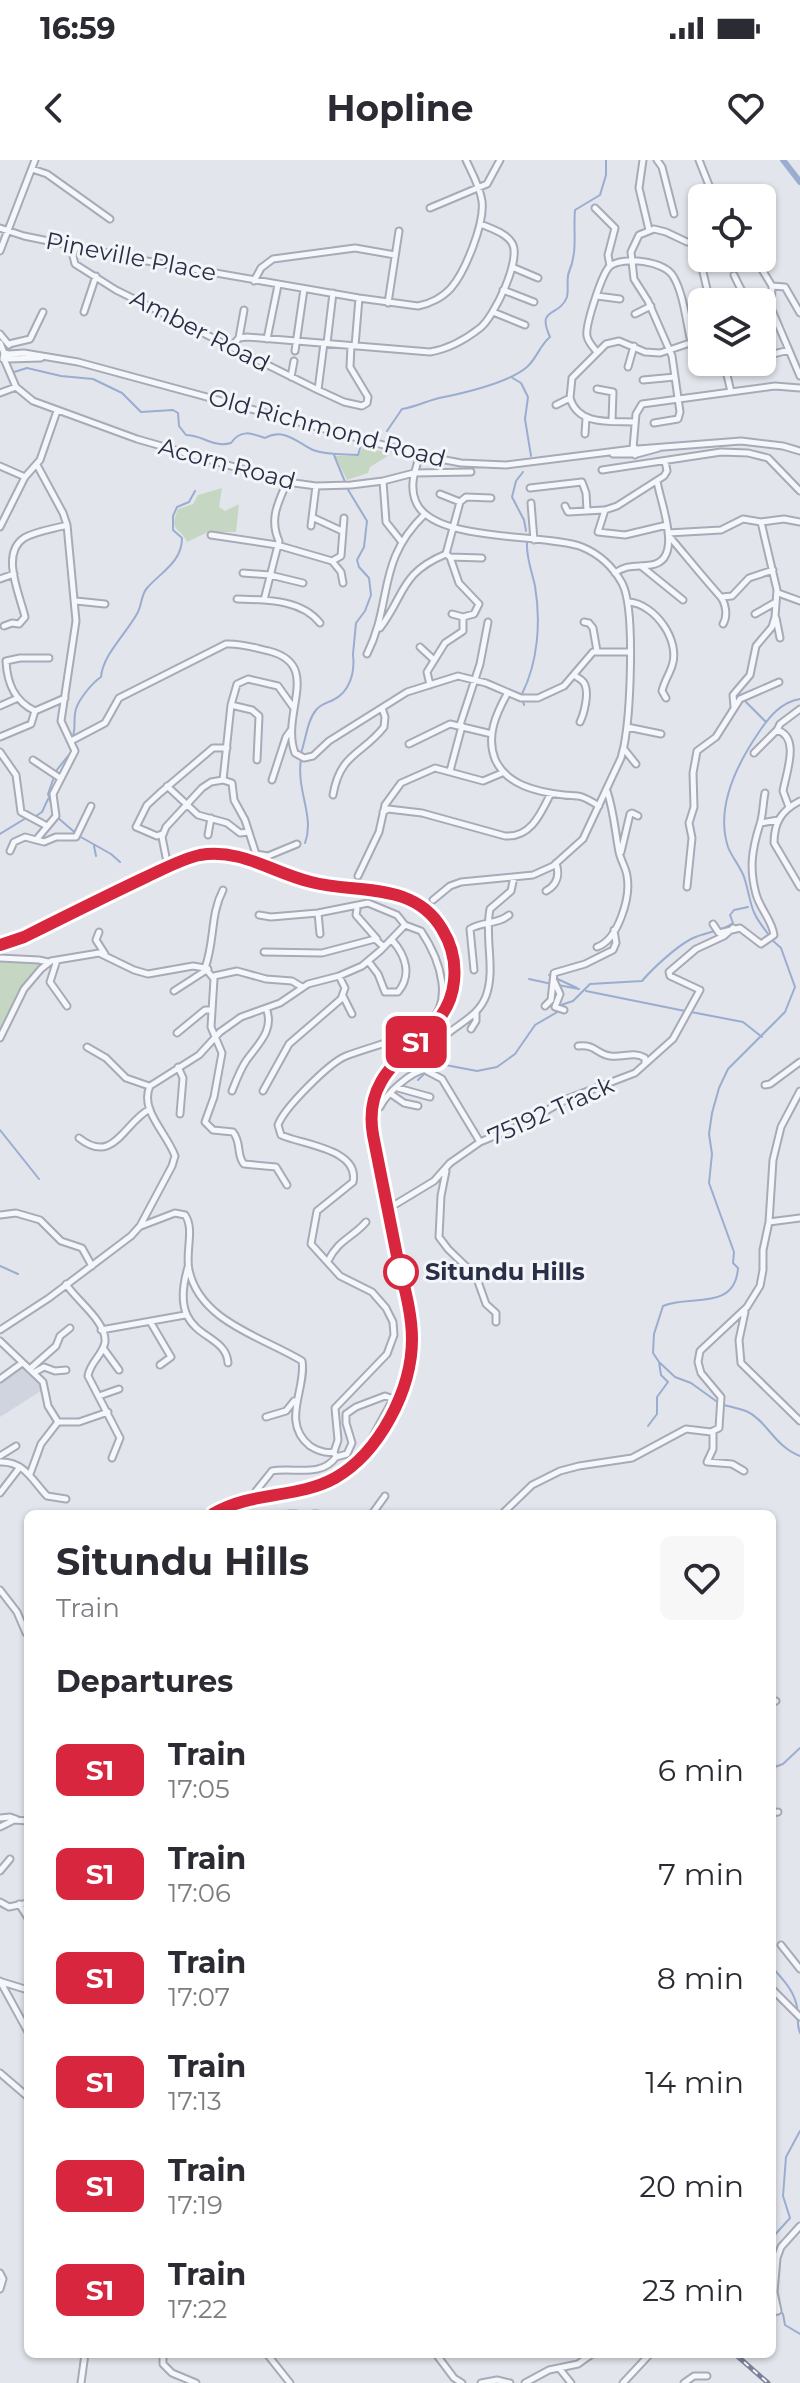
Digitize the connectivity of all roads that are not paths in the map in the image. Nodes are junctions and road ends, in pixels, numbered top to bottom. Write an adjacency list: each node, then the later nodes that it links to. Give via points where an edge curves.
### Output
1 (35, 160): 7 (street)
2 (466, 160): 9 (street)
3 (500, 160): 9 (street, via 490,181)
4 (643, 160): 16 (street, via 639,188)
5 (657, 160): 12 (street)
6 (699, 160): 8 (street)
7 (32, 169): 13 (street); 17 (street)
8 (708, 184)
9 (479, 189): 10 (street); 14 (street)
10 (430, 208)
11 (595, 208): 24 (street, via 615,228)
12 (674, 214)
13 (110, 219)
14 (481, 224): 25 (street, via 510,240 515,252); 41 (street, Pineville Place, via 449,291 426,304)
15 (0, 228): 17 (street, Pineville Place)
16 (649, 230): 19 (street, via 660,229); 23 (street, via 635,240)
17 (8, 231): 20 (street, Pineville Place); 21 (street)
18 (399, 231): 22 (street)
19 (688, 241)
20 (76, 245): 28 (street, Amber Road, via 75,264); 30 (street, Pineville Place)
21 (0, 251)
22 (395, 255): 30 (street, via 355,248 273,259); 41 (street)
23 (631, 262): 24 (street); 42 (street, via 634,279); 51 (street, via 658,263 672,273)
24 (610, 266): 37 (street)
25 (512, 267): 29 (street); 35 (street)
26 (764, 272): 32 (street)
27 (734, 275): 33 (street)
28 (96, 276): 45 (street); 62 (street, Amber Road)
29 (538, 278)
30 (254, 281): 31 (street, Pineville Place)
31 (278, 285): 34 (street, Pineville Place); 54 (street)
32 (772, 286): 47 (street, via 785,287)
33 (740, 288)
34 (304, 289): 36 (street, Pineville Place); 55 (street)
35 (503, 290): 40 (street); 46 (street)
36 (333, 293): 38 (street, Pineville Place); 57 (street)
37 (597, 296): 39 (street); 66 (street, via 586,332)
38 (359, 298): 41 (street, Pineville Place); 60 (street)
39 (620, 299)
40 (534, 302)
41 (388, 303)
42 (651, 306): 48 (street); 63 (street)
43 (244, 310): 53 (street)
44 (43, 312): 59 (street, via 30,339)
45 (84, 312)
46 (493, 312): 50 (street); 60 (street, via 479,330 440,350)
47 (800, 313)
48 (635, 314)
49 (776, 316): 64 (street)
50 (525, 325)
51 (688, 331)
52 (0, 334): 59 (street)
53 (239, 338): 54 (street); 62 (street)
54 (267, 339): 55 (street)
55 (297, 341): 57 (street); 65 (street)
56 (0, 343): 68 (street)
57 (326, 343): 60 (street); 79 (street)
58 (688, 343): 63 (street)
59 (9, 344): 68 (street)
60 (353, 346): 79 (street, Amber Road, via 350,367 369,399 362,406)
61 (634, 346): 63 (street, via 651,353); 66 (street, via 612,342); 70 (street)
62 (231, 347): 73 (street, Amber Road)
63 (670, 348): 74 (street)
64 (789, 350): 67 (street); 72 (street)
65 (295, 351)
66 (597, 352): 82 (street, via 572,378)
67 (776, 353)
68 (5, 357): 76 (street); 93 (street, Old Richmond Road, via 24,353 78,362)
69 (294, 361): 73 (street)
70 (628, 367)
71 (727, 376): 80 (street)
72 (800, 376)
73 (291, 377): 79 (street, Amber Road)
74 (675, 377): 75 (street); 83 (street)
75 (643, 380)
76 (16, 387): 81 (street); 85 (street, Acorn Road)
77 (800, 388): 80 (street)
78 (597, 389): 87 (street, via 613,392)
79 (318, 390)
80 (731, 392): 83 (street)
81 (0, 393)
82 (570, 398): 84 (street); 86 (street)
83 (679, 398): 88 (street, via 642,404); 89 (street, via 678,419)
84 (556, 405)
85 (57, 411): 96 (street); 104 (street, Acorn Road)
86 (586, 418): 87 (street); 90 (street)
87 (612, 421): 88 (street)
88 (635, 422): 91 (street)
89 (654, 423)
90 (585, 434)
91 (635, 450): 92 (street, Old Richmond Road, via 741,441); 93 (street, Old Richmond Road, via 506,465); 95 (street)
92 (800, 451)
93 (420, 455): 100 (street)
94 (665, 461): 95 (street); 103 (street, via 666,474); 107 (street, via 728,452 768,458)
95 (638, 464): 98 (street)
96 (37, 465): 101 (street); 120 (street)
97 (0, 466): 101 (street)
98 (602, 470)
99 (471, 472): 100 (street, Acorn Road)
100 (414, 473): 102 (street, Acorn Road); 115 (street, via 415,500)
101 (25, 477): 122 (street)
102 (383, 481): 105 (street, Acorn Road); 129 (street, via 386,522)
103 (657, 481): 114 (street); 121 (street)
104 (287, 482): 105 (street, Acorn Road); 130 (street, via 274,517)
105 (316, 486): 116 (street)
106 (530, 488): 113 (street, via 582,482)
107 (800, 491)
108 (440, 494): 110 (street)
109 (491, 498): 110 (street, via 466,497)
110 (460, 502): 124 (street)
111 (531, 503): 128 (street)
112 (565, 506): 113 (street, via 568,512)
113 (587, 510): 114 (street)
114 (605, 510): 121 (street, via 598,532 625,535)
115 (425, 514): 124 (street); 129 (street)
116 (314, 518): 123 (street); 125 (street)
117 (344, 518): 125 (street)
118 (761, 522): 119 (street); 126 (street, via 743,519 721,530); 135 (street)
119 (800, 522)
120 (67, 525): 138 (street, via 21,540 13,554); 148 (street)
121 (667, 525): 126 (street)
122 (0, 526)
123 (311, 526)
124 (452, 526): 128 (street); 131 (street)
125 (342, 531): 133 (street, via 341,556)
126 (669, 534): 134 (street, via 663,559); 144 (street)
127 (211, 535): 130 (street)
128 (534, 540): 137 (street, via 581,547)
129 (401, 541): 162 (street)
130 (277, 545): 133 (street); 139 (street)
131 (448, 556): 132 (street); 155 (street, via 459,583 479,604 474,614); 162 (street, via 407,581)
132 (482, 558)
133 (332, 561): 142 (street)
134 (640, 566): 137 (street); 147 (street)
135 (773, 570): 143 (street); 144 (street, via 749,578 732,596)
136 (243, 573): 139 (street)
137 (615, 573): 150 (street)
138 (14, 574): 140 (street); 161 (street, via 24,619)
139 (270, 575): 141 (street); 146 (street)
140 (0, 579)
141 (303, 583)
142 (343, 583)
143 (778, 593): 149 (street); 151 (street)
144 (722, 597): 160 (street, via 727,616)
145 (237, 599): 146 (street)
146 (264, 600): 159 (street, via 302,608)
147 (683, 600)
148 (76, 601): 152 (street); 176 (street)
149 (800, 601)
150 (629, 602): 166 (street); 177 (street, via 645,607 666,627 673,665 662,686)
151 (777, 602): 154 (street); 156 (street)
152 (105, 604)
153 (452, 614): 155 (street)
154 (755, 614)
155 (463, 617): 169 (street, via 462,632 445,643)
156 (775, 617): 163 (street); 181 (street, via 756,646 750,675 733,695)
157 (488, 622): 171 (street)
158 (584, 622): 165 (street, via 593,628)
159 (320, 623)
160 (723, 624)
161 (4, 626)
162 (379, 628): 167 (street)
163 (780, 638)
164 (420, 647): 169 (street)
165 (597, 651): 166 (street); 170 (street)
166 (629, 652): 187 (street)
167 (367, 654)
168 (49, 658): 175 (street, via 6,661 7,680)
169 (434, 660): 173 (street, via 426,677)
170 (574, 675): 174 (street, via 557,691 538,698); 185 (street, via 586,686)
171 (475, 679): 173 (street, via 458,676); 174 (street); 186 (street)
172 (779, 682): 181 (street, via 740,699)
173 (430, 685): 182 (street)
174 (507, 694): 190 (street)
175 (18, 698): 179 (street); 184 (street)
176 (65, 698): 184 (street); 193 (street, via 61,725)
177 (666, 698)
178 (231, 705): 180 (street, via 237,684 248,679 278,686); 195 (street); 201 (street, via 259,716)
179 (0, 706)
180 (293, 707): 188 (street); 193 (street, via 297,672 288,658 226,644 119,698 105,723)
181 (734, 707): 237 (street, via 716,737 696,753)
182 (382, 708): 188 (street, via 311,757 295,753); 212 (street, via 384,727 342,767)
183 (800, 709): 189 (street)
184 (35, 711): 192 (street, via 31,724)
185 (580, 722)
186 (461, 726): 190 (street); 194 (street, via 446,725); 203 (street)
187 (627, 727): 191 (street); 196 (street)
188 (291, 730): 207 (street)
189 (777, 730): 198 (street, via 791,736); 199 (street)
190 (492, 734): 204 (street)
191 (661, 734)
192 (0, 737)
193 (71, 741): 205 (street, via 75,753)
194 (409, 744)
195 (227, 748): 206 (street); 208 (street, via 212,749)
196 (624, 748): 202 (street); 209 (street)
197 (0, 752): 223 (street, via 16,775 21,812)
198 (798, 752): 217 (street, via 784,786)
199 (754, 753)
200 (33, 760): 205 (street)
201 (257, 760)
202 (636, 764)
203 (450, 771): 204 (street, via 483,781); 218 (street, via 430,768 401,783)
204 (502, 773): 210 (street)
205 (60, 778): 223 (street, via 53,794 56,816)
206 (223, 780): 214 (street, via 208,783); 224 (street, via 232,783)
207 (272, 780)
208 (167, 786): 214 (street); 225 (street, via 136,827)
209 (607, 790): 216 (street); 231 (street)
210 (551, 793): 216 (street, via 583,797); 218 (street, via 532,826 517,836 422,813 388,809)
211 (765, 793): 222 (street)
212 (333, 795)
213 (800, 801): 217 (street)
214 (187, 804): 220 (street); 225 (street)
215 (91, 806): 227 (street, via 76,837)
216 (599, 806): 232 (street, via 583,839)
217 (789, 807): 221 (street)
218 (382, 814): 234 (street)
219 (638, 816): 231 (street, via 631,813)
220 (211, 818): 224 (street, via 240,833); 226 (street)
221 (778, 820): 222 (street); 236 (street, via 774,843)
222 (761, 823): 250 (street, via 751,858 755,890 773,929 771,939 761,944)
223 (47, 826): 227 (street)
224 (249, 832): 228 (street, via 257,855)
225 (162, 834): 230 (street)
226 (208, 835)
227 (36, 840): 229 (street, via 22,838)
228 (297, 844)
229 (10, 851)
230 (166, 857)
231 (620, 857): 251 (street, via 628,879 623,913)
232 (557, 865): 235 (street); 240 (street, via 554,886)
233 (800, 873): 236 (street)
234 (358, 876)
235 (514, 877): 241 (street, via 459,882); 247 (street, via 511,891 490,909)
236 (794, 877): 238 (street)
237 (687, 887)
238 (800, 887)
239 (223, 890): 264 (street, via 214,911)
240 (546, 891)
241 (433, 900)
242 (359, 906): 243 (street); 246 (street); 249 (street, via 374,904); 254 (street, via 355,914)
243 (318, 913): 244 (street); 253 (street)
244 (259, 915)
245 (509, 915): 247 (street)
246 (350, 917)
247 (488, 922): 265 (street, via 470,929); 277 (street, via 489,985)
248 (713, 924): 250 (street, via 719,933)
249 (405, 925): 255 (street); 311 (street, via 421,931 439,968 443,988 438,1011 421,1029 338,1060 278,1125 281,1135 342,1155 351,1165 353,1182 316,1214 311,1244)
250 (733, 928): 286 (street, via 696,949 668,974 698,987 699,993 675,1036)
251 (614, 929): 257 (street); 268 (street, via 613,950 556,971)
252 (99, 932): 259 (street, via 96,940)
253 (320, 934)
254 (377, 939): 256 (street); 258 (street, via 320,953)
255 (392, 940): 256 (street); 262 (street, via 407,971 398,992 385,992)
256 (384, 947): 262 (street)
257 (597, 947)
258 (264, 952)
259 (105, 955): 261 (street); 264 (street, via 148,974)
260 (0, 958): 263 (street)
261 (57, 960): 263 (street); 272 (street, via 50,982)
262 (368, 961): 267 (street)
263 (48, 962): 282 (street, via 24,989)
264 (206, 968): 266 (street); 270 (street)
265 (474, 970)
266 (214, 976): 269 (street, via 237,971); 275 (street)
267 (339, 976): 269 (street); 271 (street)
268 (553, 977): 273 (street, via 551,1000); 276 (street, via 560,993 555,1007)
269 (302, 987): 274 (street)
270 (174, 991)
271 (343, 995): 278 (street); 293 (street, via 289,1044)
272 (67, 1006)
273 (545, 1006)
274 (266, 1008): 281 (street, via 241,1017); 292 (street, via 270,1018 264,1040)
275 (212, 1010): 280 (street); 281 (street)
276 (564, 1010)
277 (476, 1011): 279 (street); 288 (street, via 443,1038)
278 (352, 1014)
279 (471, 1029)
280 (177, 1033)
281 (215, 1037): 287 (street); 304 (street, via 222,1053 204,1119 213,1130 233,1132 243,1163 276,1167)
282 (0, 1038)
283 (578, 1046): 286 (street, 75192 Track, via 595,1047 609,1056 638,1054)
284 (87, 1047): 290 (street, via 126,1078)
285 (800, 1062): 289 (street)
286 (645, 1064): 302 (street, 75192 Track, via 623,1079 567,1099)
287 (178, 1067): 290 (street); 300 (street, via 183,1078)
288 (426, 1069): 291 (street); 302 (street, via 442,1079)
289 (765, 1085)
290 (149, 1086): 299 (street)
291 (397, 1088): 295 (street); 296 (street)
292 (232, 1091)
293 (263, 1091)
294 (800, 1091): 309 (street, via 778,1139)
295 (391, 1094): 297 (street); 298 (street)
296 (430, 1097)
297 (418, 1106)
298 (380, 1107)
299 (150, 1109): 301 (street, via 101,1148); 310 (street, via 174,1161)
300 (180, 1114)
301 (79, 1138)
302 (480, 1142): 303 (street, 75192 Track)
303 (446, 1170): 305 (street, 75192 Track); 317 (street, via 439,1237 476,1276)
304 (287, 1185)
305 (396, 1204)
306 (0, 1215): 312 (street, via 40,1220 61,1241 82,1248)
307 (800, 1218): 309 (street)
308 (366, 1222): 311 (street)
309 (769, 1222): 315 (street, via 762,1277)
310 (140, 1226): 312 (street); 313 (street, via 175,1213 185,1215)
311 (328, 1261): 341 (street, via 340,1276 381,1300 394,1335 382,1361 337,1403)
312 (92, 1266): 314 (street)
313 (189, 1267): 316 (street); 333 (street, via 208,1305 302,1361)
314 (66, 1284): 320 (street); 321 (street)
315 (747, 1307): 336 (street, via 739,1360); 338 (street, via 705,1344 699,1356 701,1373 721,1397)
316 (185, 1315): 318 (street); 325 (street, via 224,1350)
317 (496, 1322)
318 (151, 1323): 321 (street); 326 (street, via 171,1358)
319 (70, 1328): 327 (street)
320 (0, 1330)
321 (101, 1330): 323 (street)
322 (0, 1341): 324 (street)
323 (103, 1348): 329 (street); 332 (street, via 88,1371)
324 (22, 1363): 327 (street); 330 (street)
325 (228, 1363)
326 (160, 1365)
327 (33, 1370): 328 (street); 337 (street)
328 (66, 1370)
329 (119, 1370)
330 (0, 1379)
331 (119, 1389): 332 (street)
332 (99, 1396): 334 (street)
333 (296, 1397): 335 (street, via 288,1410); 341 (street, via 295,1415 305,1441)
334 (108, 1412): 337 (street, via 79,1422); 343 (street, via 120,1438)
335 (266, 1417)
336 (800, 1421)
337 (58, 1422): 347 (street, via 41,1444)
338 (715, 1430): 346 (street, via 707,1462); 353 (street, via 686,1429 632,1458 560,1471 532,1485)
339 (371, 1440): 341 (street, via 391,1398 346,1414 352,1447 344,1456)
340 (16, 1446): 342 (street)
341 (335, 1454): 348 (street, via 320,1469 272,1471)
342 (0, 1456)
343 (112, 1458)
344 (0, 1462): 345 (street)
345 (20, 1467): 347 (street); 349 (street)
346 (744, 1471)
347 (30, 1474): 351 (street, via 51,1498)
348 (256, 1491)
349 (0, 1493)
350 (385, 1496): 352 (street)
351 (66, 1499)
352 (375, 1510)
353 (506, 1510)
354 (0, 1590): 355 (street)
355 (24, 1629)
356 (0, 1818): 357 (street)
357 (16, 1820): 358 (street); 359 (street)
358 (24, 1821)
359 (0, 1827)
360 (10, 1859): 361 (street)
361 (0, 1871)
362 (0, 1902): 364 (street, via 7,1907)
363 (24, 1903): 364 (street)
364 (19, 1904): 365 (street)
365 (24, 1912)
366 (781, 1945): 367 (street)
367 (800, 1969)
368 (0, 1982): 369 (street); 372 (street)
369 (24, 1989)
370 (776, 1992): 371 (street)
371 (798, 2016)
372 (24, 2025)
373 (0, 2073): 374 (street)
374 (24, 2094)
375 (800, 2226): 376 (street, via 779,2252)
376 (776, 2265)
377 (0, 2273): 378 (street)
378 (0, 2289)
379 (776, 2292): 380 (street)
380 (776, 2311)
381 (84, 2358): 389 (street)
382 (163, 2358): 390 (street, via 172,2373)
383 (270, 2358): 391 (street)
384 (439, 2358): 392 (street)
385 (586, 2358): 387 (street)
386 (646, 2358): 397 (street)
387 (559, 2368): 395 (street); 396 (street)
388 (707, 2376): 398 (street)
389 (81, 2383)
390 (196, 2383)
391 (290, 2383)
392 (462, 2383)
393 (481, 2383): 394 (street)
394 (510, 2383)
395 (525, 2383)
396 (571, 2383)
397 (623, 2383)
398 (684, 2383)

